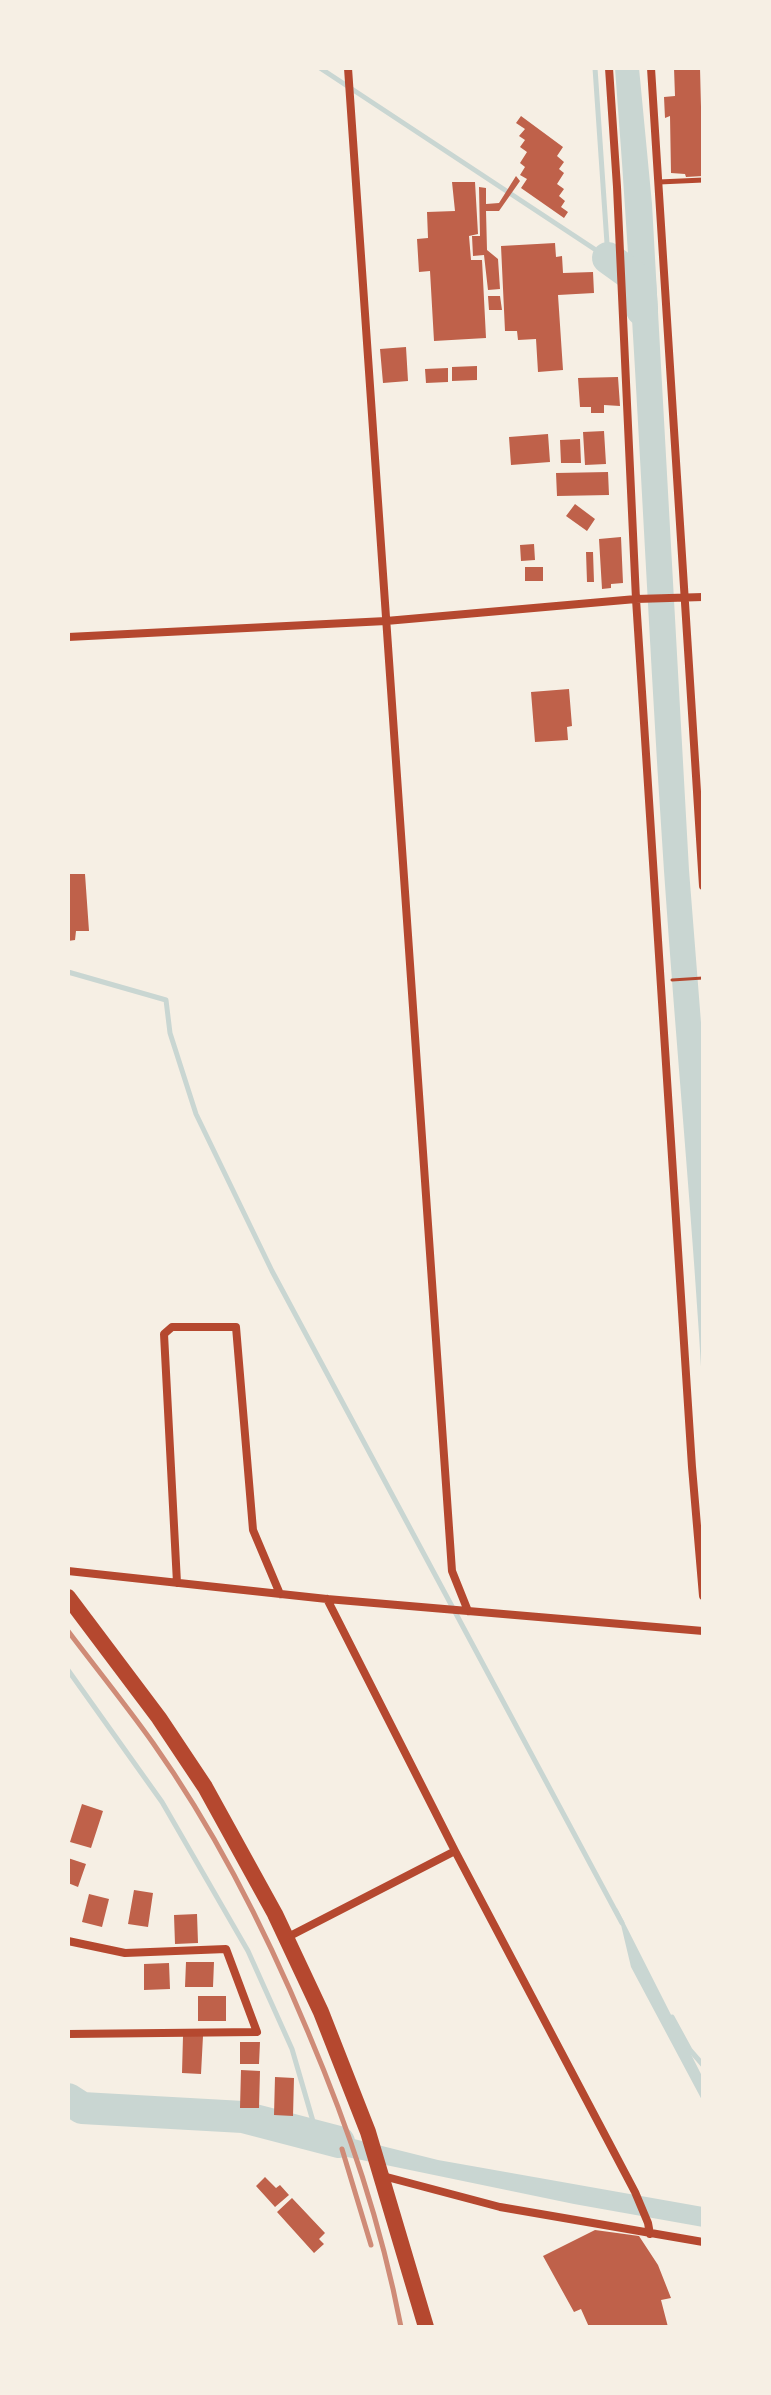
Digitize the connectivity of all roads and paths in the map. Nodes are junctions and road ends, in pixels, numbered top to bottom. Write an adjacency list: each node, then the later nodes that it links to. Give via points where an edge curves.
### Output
1 (609, 68): 7 (street)
2 (651, 68): 5 (street)
3 (349, 71): 9 (street)
4 (703, 180): 5 (lane)
5 (659, 182): 8 (street)
6 (703, 597): 8 (street)
7 (636, 599): 8 (street); 9 (street); 13 (street)
8 (683, 599): 11 (street)
9 (386, 621): 10 (street); 20 (street, via 452,1571)
10 (68, 637)
11 (703, 886)
12 (703, 978): 13 (path)
13 (660, 980): 17 (street)
14 (68, 1571): 15 (street)
15 (177, 1583): 16 (street); 16 (street, via 164,1334 172,1327 236,1327 253,1530)
16 (280, 1594): 19 (street)
17 (703, 1596)
18 (68, 1597): 23 (main road, via 205,1787)
19 (327, 1599): 20 (street); 22 (street)
20 (467, 1611): 21 (street)
21 (703, 1631)
22 (455, 1851): 23 (street); 27 (street, via 635,2192)
23 (286, 1938): 26 (main road, via 321,2012)
24 (68, 1941): 25 (street, via 125,1953 226,1949 257,2032)
25 (68, 2034)
26 (381, 2173): 27 (street, via 500,2207); 29 (main road)
27 (650, 2234): 28 (street)
28 (703, 2242)
29 (426, 2327)

